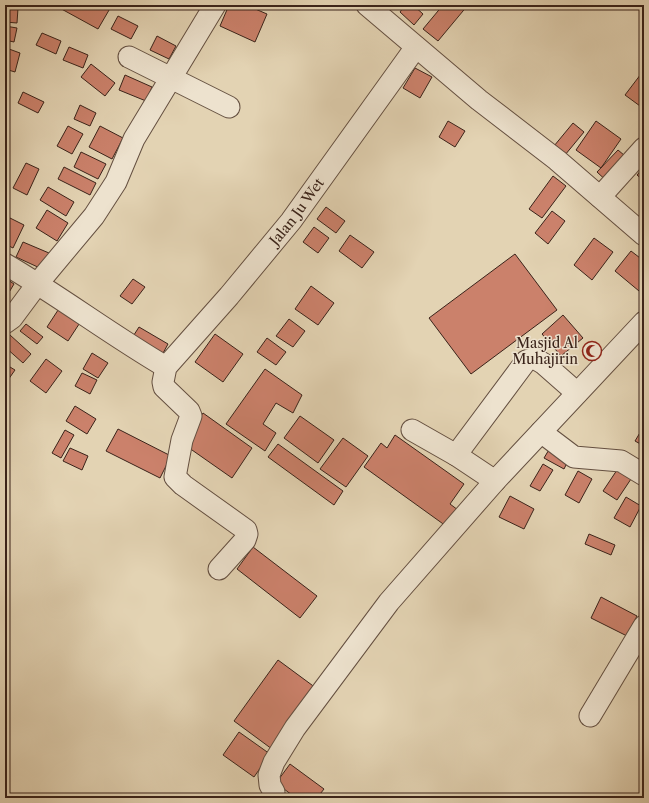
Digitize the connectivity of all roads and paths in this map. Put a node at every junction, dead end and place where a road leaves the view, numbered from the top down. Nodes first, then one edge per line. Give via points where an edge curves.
1 (215, 5) edge
2 (367, 5) edge
3 (416, 47) junction
4 (129, 57) dead end
5 (171, 78) junction
6 (228, 107) dead end
7 (644, 148) edge
8 (600, 197) junction
9 (644, 235) edge
10 (5, 264) edge
11 (38, 283) junction
12 (644, 322) edge
13 (5, 323) edge
14 (166, 367) junction
15 (577, 393) junction
16 (412, 430) dead end
17 (541, 432) junction
18 (456, 455) junction
19 (644, 476) edge
20 (495, 481) junction
21 (220, 569) dead end
22 (644, 626) edge
23 (590, 716) dead end
24 (274, 792) dead end

1 - 5 street
2 - 3 street
3 - 8 street
3 - 14 street, Jalan Ju Wet via 291,221
4 - 5 street
5 - 6 street
5 - 11 street via 134,139 116,182 94,216
7 - 8 street
8 - 9 street
10 - 11 street
11 - 13 street via 12,318
11 - 14 street
12 - 15 street
14 - 21 street via 164,387 189,410 191,416 182,440 175,477 248,534
15 - 17 street
15 - 18 street via 544,364 534,358 526,361
16 - 18 street
17 - 19 street via 574,457 621,461
17 - 20 street
18 - 20 street
20 - 24 street via 389,602 295,728 269,775
22 - 23 street

